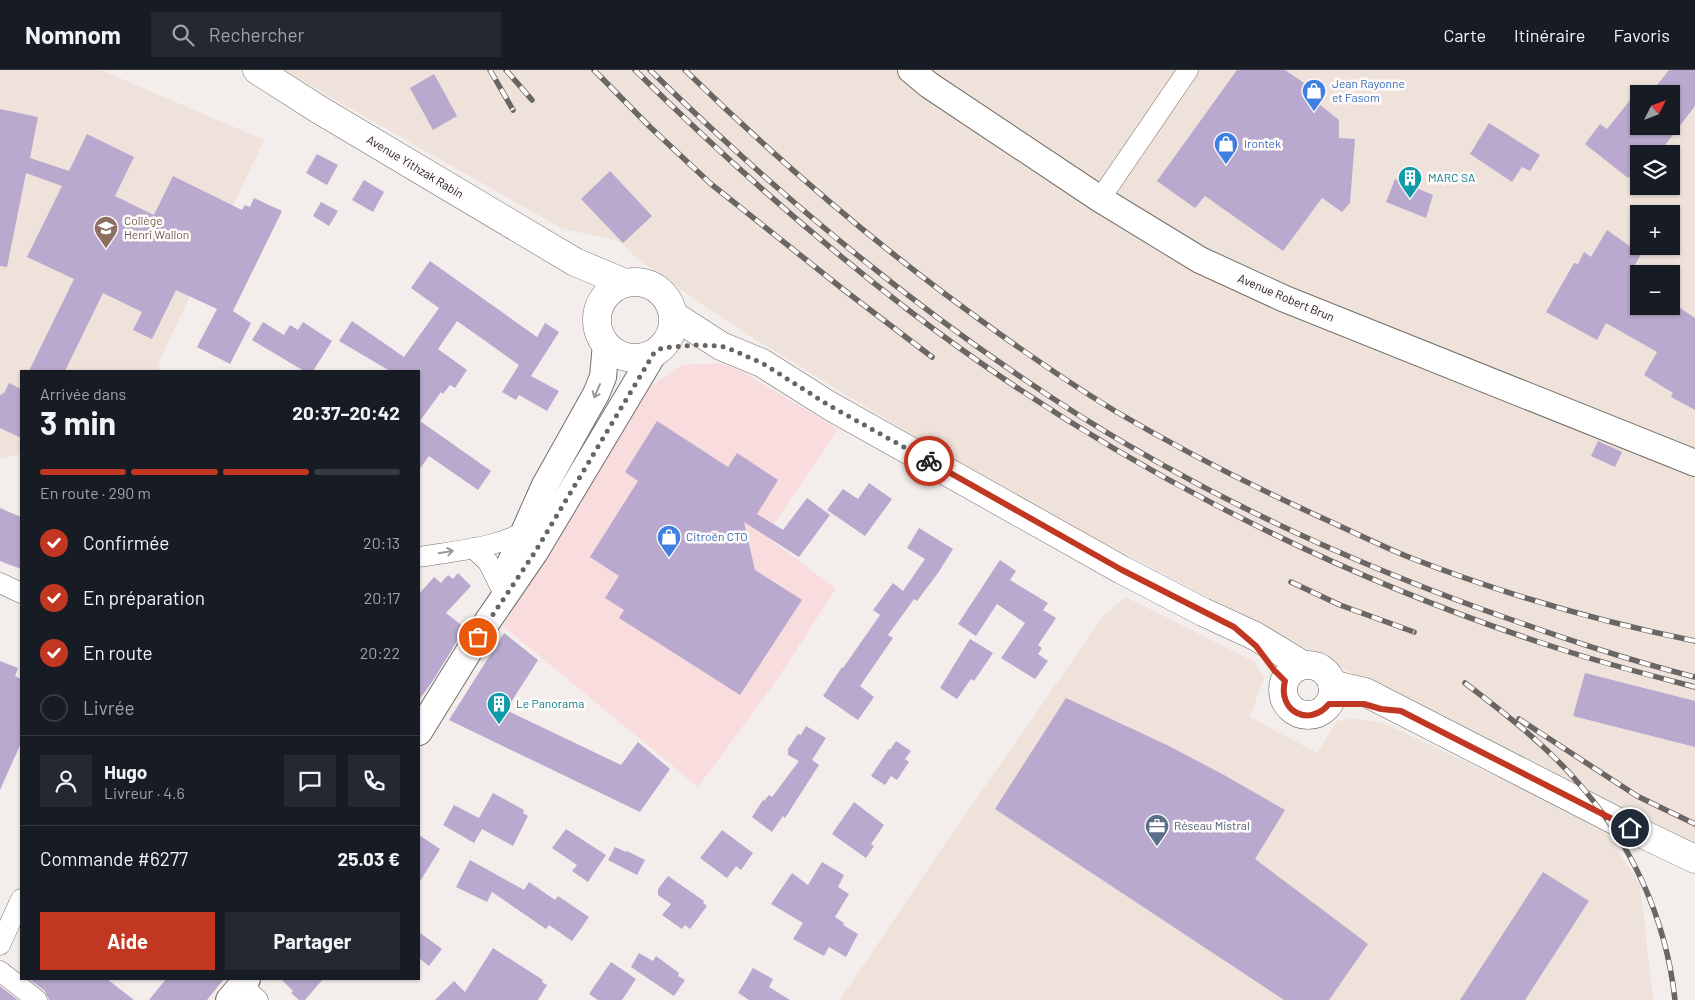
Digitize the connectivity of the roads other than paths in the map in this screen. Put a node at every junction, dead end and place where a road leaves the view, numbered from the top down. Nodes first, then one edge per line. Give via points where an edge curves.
1 (257, 70) edge
2 (911, 70) edge
3 (1188, 70) edge
4 (1100, 199) junction
5 (575, 262) junction
6 (626, 283) junction
7 (600, 306) junction
8 (673, 315) junction
9 (606, 344) junction
10 (721, 346) junction
11 (658, 350) junction
12 (1695, 463) edge
13 (569, 494) junction
14 (524, 532) junction
15 (473, 548) junction
16 (420, 557) edge
17 (0, 583) edge
18 (500, 586) junction
19 (20, 593) edge
20 (487, 622) junction
21 (1294, 673) junction
22 (1331, 694) junction
23 (420, 730) edge
24 (1695, 859) edge
25 (20, 902) edge
26 (0, 944) edge
27 (0, 970) edge
28 (37, 1000) edge

1 - 5 main road, Avenue Yithzak Rabin
2 - 4 street, Avenue Robert Brun
3 - 4 street
4 - 12 street, Avenue Robert Brun via 1200,260 1285,299
5 - 6 main road, Avenue Yithzak Rabin
5 - 7 main road, Avenue Yithzak Rabin
6 - 7 main road via 610,292
6 - 8 main road via 651,285 662,292
7 - 9 main road via 599,332
8 - 10 main road
8 - 11 main road via 669,338
9 - 11 main road via 628,358 642,358
9 -> 14 street via 603,377 596,394 545,485
10 - 11 main road via 708,344
10 - 21 main road via 762,363 830,406 1027,517 1234,627 1256,646 1274,670
11 - 13 street
13 - 14 street
13 - 20 street via 535,552
14 - 15 street
14 - 18 street
16 -> 15 street
15 - 18 street via 488,562
17 - 19 street
18 - 20 street
20 - 23 street
21 - 22 main road via 1314,666 1324,671 1331,680
21 - 22 main road via 1283,688 1285,701 1296,712 1306,716 1325,709
22 - 24 main road via 1366,692
25 - 26 street
27 - 28 street

